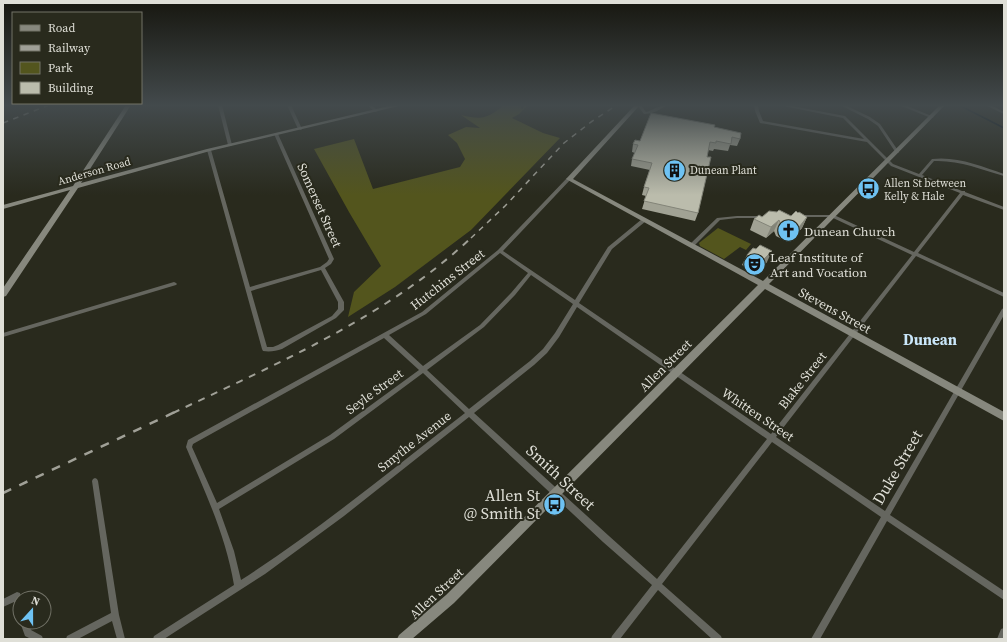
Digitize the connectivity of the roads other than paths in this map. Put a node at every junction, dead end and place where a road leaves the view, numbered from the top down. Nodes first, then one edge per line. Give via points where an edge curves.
1 (109, 135) edge
2 (227, 135) edge
3 (272, 135) edge
4 (276, 135) edge
5 (610, 135) edge
6 (833, 135) edge
7 (861, 135) edge
8 (886, 135) edge
9 (915, 135) edge
10 (867, 141) junction
11 (230, 145) junction
12 (209, 150) junction
13 (898, 152) junction
14 (888, 161) junction
15 (920, 175) junction
16 (1004, 175) edge
17 (569, 179) junction
18 (76, 186) junction
19 (963, 192) junction
20 (3, 207) edge
21 (1004, 209) edge
22 (832, 216) junction
23 (772, 217) edge
24 (793, 217) edge
25 (644, 220) junction
26 (692, 245) junction
27 (500, 251) junction
28 (916, 254) junction
29 (322, 268) junction
30 (531, 272) junction
31 (174, 284) dead end
32 (764, 285) junction
33 (248, 290) junction
34 (3, 294) edge
35 (1004, 295) edge
36 (576, 304) junction
37 (1004, 310) edge
38 (853, 334) junction
39 (3, 335) edge
40 (385, 335) junction
41 (423, 370) junction
42 (676, 372) junction
43 (958, 391) junction
44 (470, 413) junction
45 (1004, 417) edge
46 (772, 438) junction
47 (95, 481) dead end
48 (556, 492) junction
49 (215, 508) junction
50 (886, 516) junction
51 (657, 584) junction
52 (238, 587) junction
53 (1004, 596) edge
54 (12, 598) edge
55 (3, 603) edge
56 (115, 615) junction
57 (27, 630) edge
58 (1004, 632) edge
59 (413, 636) edge
60 (39, 639) edge
61 (70, 639) edge
62 (121, 639) edge
63 (157, 639) edge
64 (403, 639) edge
65 (615, 639) edge
66 (718, 639) edge
67 (816, 639) edge
68 (1002, 639) edge

1 - 18 street
2 - 11 street
3 - 11 street, Anderson Road
4 - 29 street, Somerset Street via 331,258 330,264
5 - 17 street, Hutchins Street
6 - 10 street
7 - 10 street
8 - 13 street
9 - 13 street, Allen Street
10 - 14 street
11 - 12 street, Anderson Road
12 - 18 street, Anderson Road
12 - 33 street
13 - 14 street, Allen Street
14 - 15 street
14 - 22 street, Allen Street
15 - 16 street via 932,160 952,159
15 - 19 street
17 - 25 street, Stevens Street
17 - 27 street, Hutchins Street
18 - 20 street, Anderson Road
18 - 34 street
19 - 21 street
19 - 28 street, Blake Street
22 - 24 street
22 - 28 street
22 - 32 street, Allen Street
23 - 26 street via 719,219
25 - 26 street, Stevens Street
25 - 36 street, Smythe Avenue via 610,248
26 - 32 street, Stevens Street
27 - 30 street, Whitten Street
27 - 40 street, Hutchins Street via 424,313
28 - 35 street
28 - 38 street, Blake Street
29 - 33 street
29 - 33 street via 341,302 341,310 334,317 274,350 265,348
30 - 36 street, Whitten Street
30 - 41 street, Seyle Street via 482,326
31 - 39 street
32 - 38 street, Stevens Street
32 - 42 street, Allen Street
36 - 42 street, Whitten Street
36 - 44 street, Smythe Avenue via 545,351
37 - 43 street, Duke Street
38 - 43 street, Stevens Street
38 - 46 street, Blake Street
40 - 41 street, Smith Street
40 - 49 street, Hutchins Street via 190,442 189,447
41 - 44 street, Smith Street
41 - 49 street, Seyle Street via 332,437
42 - 46 street, Whitten Street
42 - 48 street, Allen Street
43 - 45 street, Stevens Street
43 - 50 street, Duke Street
44 - 48 street, Smith Street
44 - 52 street, Smythe Avenue via 340,514
46 - 50 street, Whitten Street
46 - 51 street, Blake Street
47 - 56 street
48 - 51 street, Smith Street
48 - 59 street, Allen Street
49 - 52 street via 234,565
50 - 53 street, Whitten Street
50 - 67 street, Duke Street
51 - 65 street, Blake Street
51 - 66 street, Smith Street
52 - 63 street, Smythe Avenue
54 - 55 street
56 - 61 street
56 - 62 street
57 - 60 street
58 - 68 street
59 - 64 street, Allen Street

